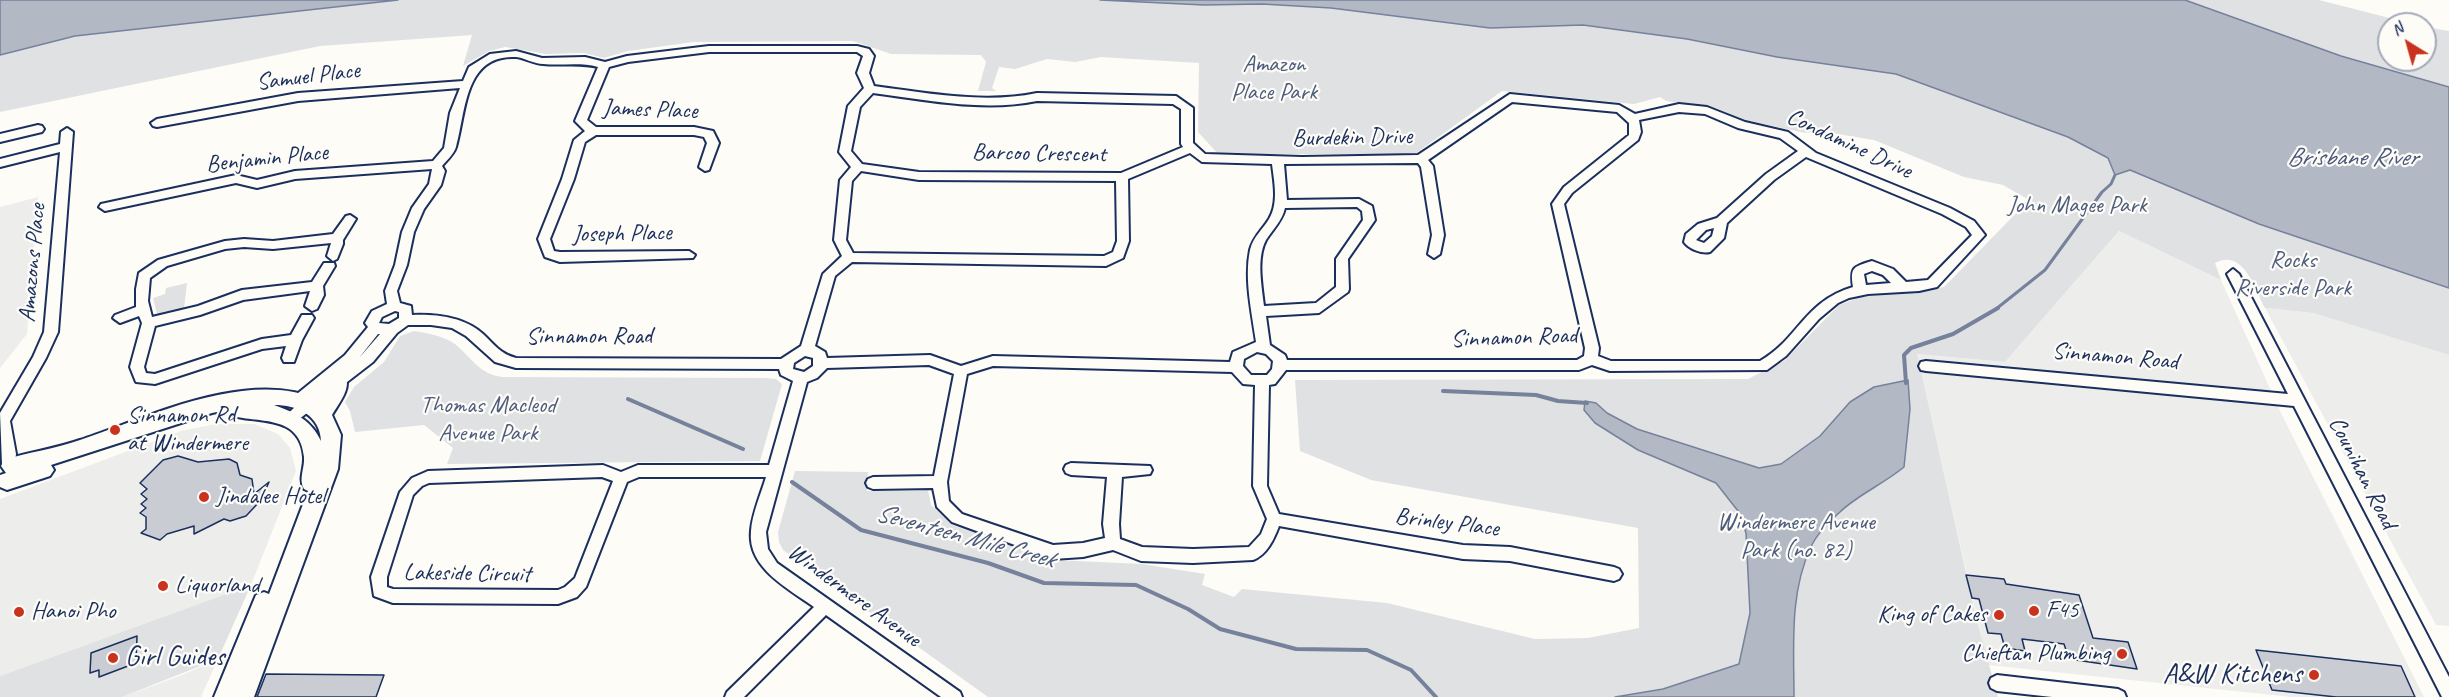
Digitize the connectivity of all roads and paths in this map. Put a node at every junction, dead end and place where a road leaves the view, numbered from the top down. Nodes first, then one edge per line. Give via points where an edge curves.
1 (605, 65) junction
2 (465, 84) junction
3 (870, 89) junction
4 (1633, 118) junction
5 (157, 123) dead end
6 (38, 129) dead end
7 (593, 131) junction
8 (67, 132) dead end
9 (0, 138) edge
10 (66, 147) junction
11 (1190, 148) junction
12 (1805, 152) junction
13 (1421, 159) junction
14 (1278, 160) junction
15 (0, 163) edge
16 (436, 165) junction
17 (705, 167) dead end
18 (858, 167) junction
19 (1122, 177) junction
20 (1280, 204) junction
21 (105, 207) dead end
22 (350, 219) dead end
23 (1721, 221) dead end
24 (336, 238) junction
25 (1434, 254) dead end
26 (689, 255) dead end
27 (849, 257) junction
28 (2233, 274) dead end
29 (316, 286) junction
30 (1903, 287) junction
31 (1860, 290) junction
32 (142, 306) junction
33 (394, 306) junction
34 (1258, 311) junction
35 (119, 313) dead end
36 (405, 320) junction
37 (149, 323) junction
38 (375, 327) junction
39 (392, 329) junction
40 (295, 339) junction
41 (1264, 348) junction
42 (807, 350) junction
43 (289, 358) dead end
44 (1591, 359) junction
45 (822, 363) junction
46 (786, 364) junction
47 (1281, 365) junction
48 (1747, 366) joint
49 (1926, 366) dead end
50 (1236, 367) junction
51 (961, 371) junction
52 (801, 378) junction
53 (338, 380) joint
54 (1262, 382) junction
55 (2300, 401) junction
56 (300, 410) junction
57 (2, 424) edge
58 (1071, 469) dead end
59 (1145, 470) dead end
60 (774, 471) junction
61 (5, 472) edge
62 (1115, 472) junction
63 (621, 478) junction
64 (873, 483) dead end
65 (940, 483) junction
66 (1274, 519) junction
67 (1113, 543) junction
68 (1614, 574) dead end
69 (826, 605) junction
70 (1997, 683) dead end
71 (2449, 694) edge
72 (950, 696) edge
73 (226, 697) edge
74 (242, 697) edge
75 (733, 697) edge
76 (2118, 697) edge

1 - 2 street via 504,54 476,65
1 - 3 street via 709,49 857,49 869,56 863,73
1 - 7 street, James Place via 582,121
2 - 5 street, Samuel Place via 298,97
2 - 16 street via 450,149
3 - 11 street via 945,99 1176,100 1187,108
3 - 18 street via 854,106 845,152
4 - 12 street, Condamine Drive via 1669,108 1707,111 1784,135
4 - 13 street, Burdekin Drive via 1611,107 1510,98
4 - 44 street via 1637,129 1634,137 1559,201 1592,348
6 - 9 street
7 - 17 street, James Place via 709,134 713,143
7 - 26 street, Joseph Place via 580,140 544,239 549,254
8 - 10 street, Amazons Place
10 - 15 street
10 - 57 street, Amazons Place via 51,332
11 - 14 street, Burdekin Drive via 1203,158
11 - 19 street
12 - 23 street
12 - 30 street, Condamine Drive via 1946,212 1979,235 1936,281
13 - 14 street, Burdekin Drive
13 - 25 street via 1427,166 1438,235
14 - 20 street
16 - 21 street, Benjamin Place via 295,175 257,184 236,179
16 - 33 street via 439,171 435,184 418,208 408,232 391,291
18 - 19 street, Barcoo Crescent via 919,176
18 - 27 street via 846,180 840,240
19 - 27 street, Barcoo Crescent via 1123,241 1119,255 1106,261
20 - 34 street via 1257,247
20 - 34 street via 1359,203 1368,209 1369,220 1342,259 1342,289 1319,308
22 - 24 street
24 - 29 street via 331,261
24 - 32 street via 273,245 234,243 163,263 144,276
27 - 42 street via 829,274
28 - 55 street, Counihan Road
29 - 37 street via 242,295
29 - 40 street via 317,295
30 - 31 street, Condamine Drive
30 - 31 street via 1888,272 1872,266 1857,272
31 - 48 street, Condamine Drive via 1830,301 1766,364
32 - 35 street
32 - 37 street
33 - 36 street via 406,309
33 - 38 street via 377,314 372,323
34 - 41 street
36 - 39 street
36 - 46 street, Sinnamon Road via 438,321 462,327 495,357 516,363
37 - 40 street via 137,367 141,378 147,380 262,345
38 - 39 street
38 - 56 street via 368,341
39 - 53 street via 368,358
40 - 43 street
41 - 47 street via 1276,354
41 - 50 street via 1243,352
42 - 45 street via 820,356
42 - 46 street via 794,354
44 - 47 street, Sinnamon Road via 1579,365
44 - 48 street, Sinnamon Road via 1610,366
45 - 51 street via 930,360
45 - 52 street via 817,372
46 - 52 street via 788,374
47 - 54 street via 1275,376
49 - 55 street, Sinnamon Road
50 - 51 street via 993,361
50 - 54 street via 1248,380
51 - 65 street
52 - 60 street, Windermere Avenue
53 - 56 main road via 336,391
54 - 66 street via 1260,486
55 - 71 street, Counihan Road
56 - 61 main road via 248,409 205,414 96,454
56 - 73 main road via 315,452 315,470
56 - 74 main road via 330,434 327,469
57 - 61 street, Amazons Place via 11,453
58 - 62 street
59 - 62 street
60 - 63 street, Lakeside Circuit via 639,471
60 - 69 street, Windermere Avenue via 758,532 762,556 772,568
62 - 67 street
63 - 63 street, Lakeside Circuit via 581,582 571,592 558,597 393,596 380,591 379,577 407,492 417,482 428,477 603,471
64 - 65 street
65 - 67 street via 942,503 957,519 1053,552
66 - 67 street via 1267,538 1254,553 1141,554
66 - 68 street, Brinley Place via 1463,552 1510,554
69 - 72 street, Windermere Avenue
69 - 75 street
70 - 76 street

